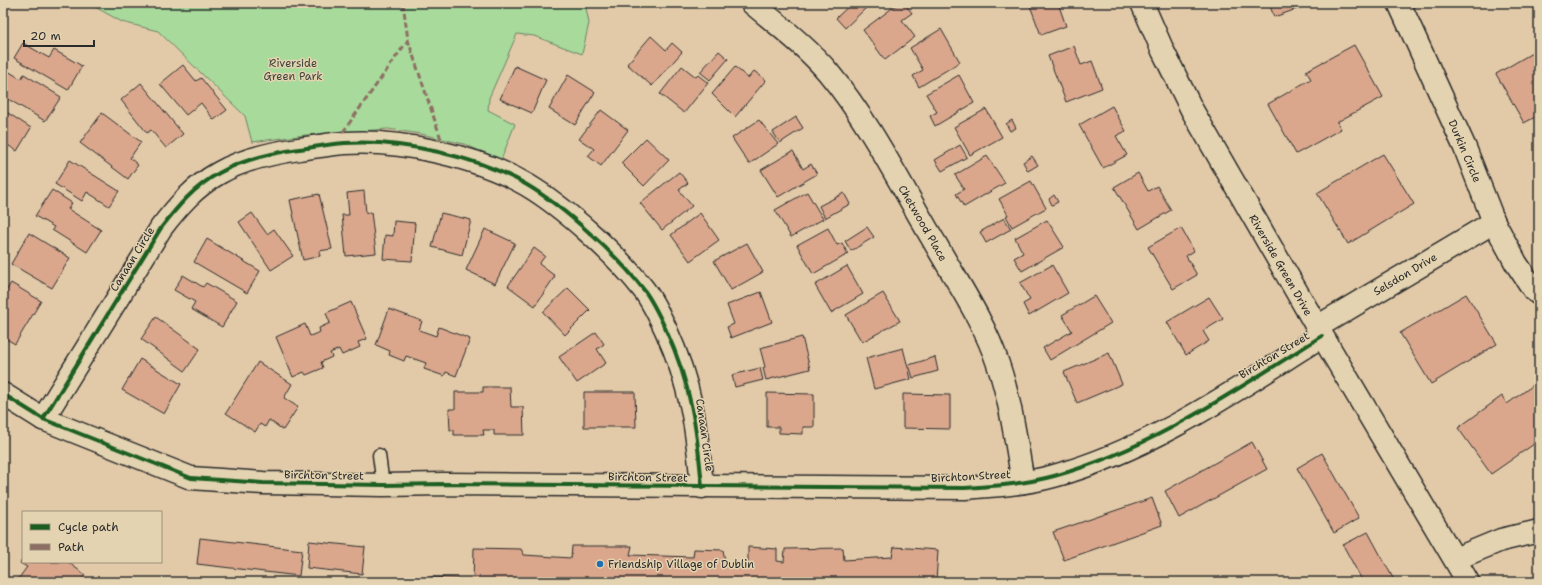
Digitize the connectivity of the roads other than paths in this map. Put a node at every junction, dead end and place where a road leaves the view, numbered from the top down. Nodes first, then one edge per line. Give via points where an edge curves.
1 (752, 3) edge
2 (1142, 3) edge
3 (1399, 3) edge
4 (1494, 222) junction
5 (1539, 294) edge
6 (1320, 332) junction
7 (3, 394) edge
8 (43, 419) junction
9 (379, 455) dead end
10 (1022, 482) junction
11 (383, 485) junction
12 (702, 486) junction
13 (1539, 531) edge
14 (1455, 559) junction
15 (1468, 582) edge

1 - 10 street, Chetwood Place via 808,50 828,71 869,130 966,297 998,363 1007,393
2 - 6 street, Riverside Green Drive via 1162,51 1192,110
3 - 4 street, Durkin Circle via 1465,148
4 - 5 street, Durkin Circle via 1516,263
4 - 6 street, Selsdon Drive
6 - 10 street, Birchton Street via 1179,424 1136,446 1098,462 1053,476
6 - 14 street, Riverside Green Drive
7 - 8 street, Birchton Street
8 - 11 street, Birchton Street via 191,478 263,483
8 - 12 street, Canaan Circle via 161,228 194,189 234,165 271,154 345,143 387,144 430,150 477,164 525,184 549,200 611,254 644,290 673,346 690,396
9 - 11 lane
10 - 12 street, Birchton Street via 964,488
11 - 12 street, Birchton Street
13 - 14 street via 1501,540
14 - 15 street, Riverside Green Drive

